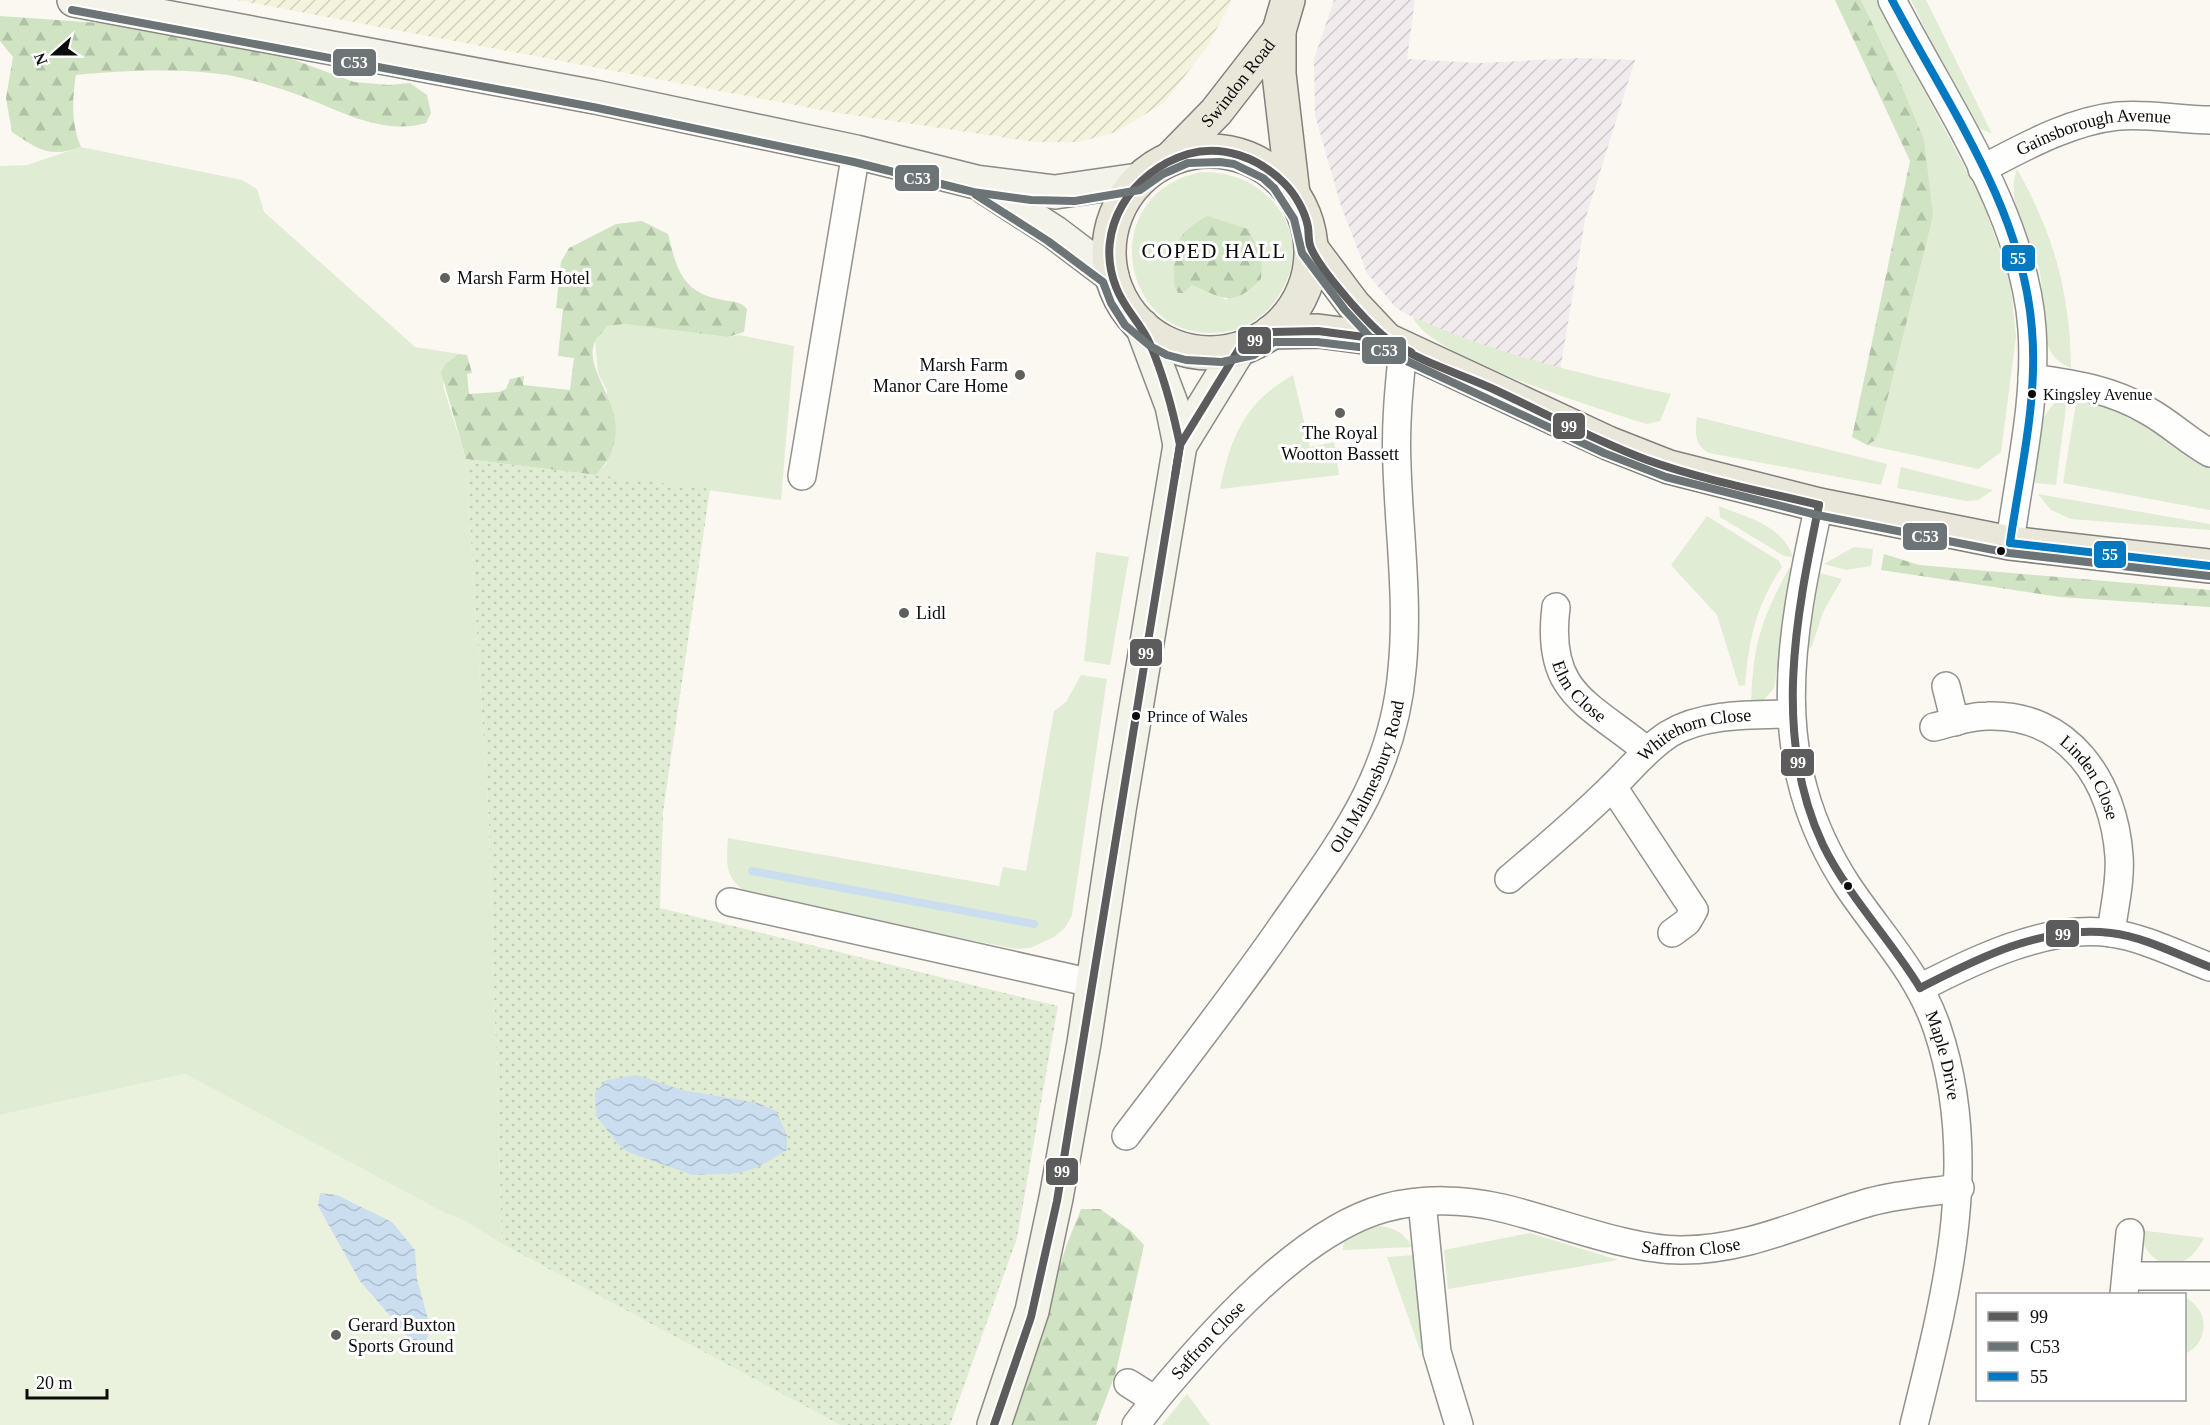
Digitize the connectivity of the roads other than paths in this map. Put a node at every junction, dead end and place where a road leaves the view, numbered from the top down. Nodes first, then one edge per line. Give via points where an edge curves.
1 (74, 0) edge
2 (1288, 0) edge
3 (1892, 0) edge
4 (1279, 31) junction
5 (2210, 120) edge
6 (856, 152) junction
7 (1170, 159) junction
8 (1982, 169) junction
9 (1138, 180) junction
10 (976, 182) junction
11 (1293, 194) junction
12 (1311, 248) junction
13 (1112, 276) junction
14 (1142, 326) junction
15 (1271, 332) junction
16 (1395, 344) junction
17 (1239, 349) junction
18 (2032, 378) junction
19 (1180, 445) junction
20 (2210, 453) edge
21 (802, 476) dead end
22 (1820, 505) junction
23 (2010, 543) junction
24 (2210, 566) edge
25 (1556, 607) dead end
26 (1946, 686) dead end
27 (1791, 714) junction
28 (1647, 751) junction
29 (1613, 787) junction
30 (1509, 879) dead end
31 (730, 902) dead end
32 (1672, 933) dead end
33 (2111, 933) junction
34 (2210, 967) edge
35 (1092, 982) junction
36 (1920, 988) junction
37 (1126, 1136) dead end
38 (1960, 1188) junction
39 (1422, 1202) junction
40 (2130, 1233) dead end
41 (2210, 1276) edge
42 (2125, 1285) edge
43 (1128, 1383) dead end
44 (1155, 1400) junction
45 (994, 1425) edge
46 (1136, 1425) edge
47 (1459, 1425) edge
48 (1914, 1425) edge

1 - 6 street via 584,94
2 - 4 main road, Swindon Road
3 - 8 street
4 - 7 main road, Swindon Road via 1216,112
4 - 11 main road, Swindon Road via 1281,96
5 - 8 street, Gainsborough Avenue via 2150,115 2087,121
6 - 10 street
6 - 21 street
7 - 9 main road
7 - 11 main road via 1203,151 1238,154 1269,170
8 - 18 street via 2015,244 2028,286
9 - 10 street via 1055,192
9 - 13 main road via 1119,208 1113,225 1109,259
10 - 13 street via 1054,232
11 - 12 main road via 1308,226
12 - 15 main road via 1301,295
12 - 16 main road via 1353,304
13 - 14 main road via 1120,298
14 - 17 main road via 1156,337 1187,350
14 - 19 street via 1172,406
15 - 16 main road via 1318,331
15 - 17 main road
16 - 22 main road via 1669,468
16 - 37 street, Old Malmesbury Road via 1404,629 1392,732 1360,812 1344,837 1256,964
17 - 19 street
18 - 20 street via 2088,385 2115,394
18 - 23 street
19 - 35 street
22 - 23 main road
22 - 27 street, Maple Drive via 1790,679
23 - 24 main road
25 - 28 street, Elm Close via 1554,645 1563,679 1593,709
26 - 33 street, Linden Close via 1945,724 1988,716 2015,719 2044,727 2085,758 2104,794 2116,831 2119,859
27 - 28 street, Whitehorn Close via 1707,721 1670,734
27 - 36 street, Maple Drive via 1795,755 1807,806 1824,845
28 - 29 street, Whitehorn Close
29 - 30 street, Whitehorn Close
29 - 32 street via 1694,910
31 - 35 street
33 - 34 street
33 - 36 street via 2079,932 2048,937 1963,966
35 - 45 street via 1038,1284 1022,1346
36 - 38 street, Maple Drive via 1946,1065
38 - 39 street, Saffron Close via 1872,1202 1754,1240 1679,1250 1623,1240 1486,1204
38 - 48 street, Maple Drive via 1950,1266
39 - 44 street, Saffron Close via 1384,1208 1352,1222 1291,1262 1234,1312
39 - 47 street via 1437,1353
40 - 42 street
41 - 42 street
43 - 44 street
44 - 46 street, Saffron Close

